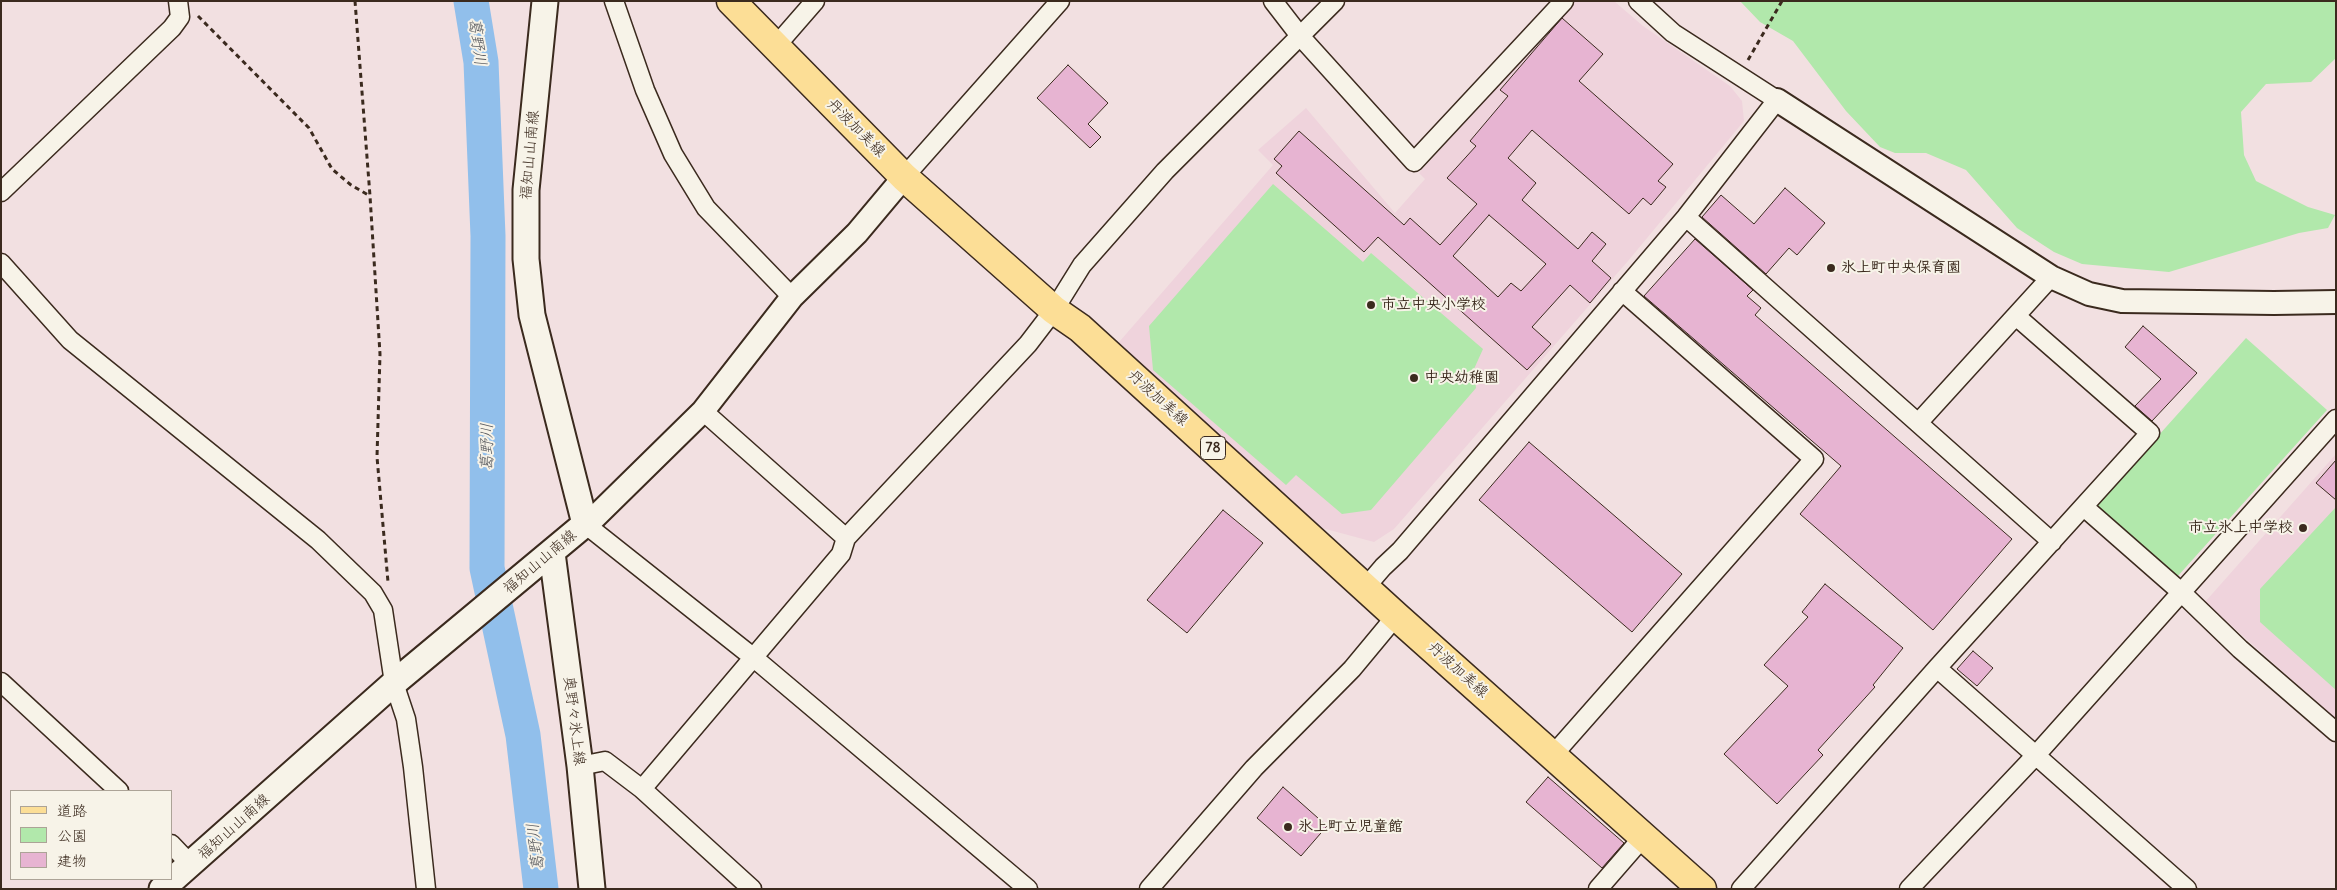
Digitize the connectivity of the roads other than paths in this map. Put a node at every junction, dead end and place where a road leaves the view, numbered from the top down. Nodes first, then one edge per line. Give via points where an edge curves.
1 (178, 1) edge
2 (545, 1) edge
3 (614, 1) edge
4 (731, 1) edge
5 (815, 1) edge
6 (1060, 1) edge
7 (1273, 1) edge
8 (1335, 1) edge
9 (1564, 1) edge
10 (1638, 1) edge
11 (1300, 36) junction
12 (775, 48) junction
13 (1777, 100) junction
14 (904, 177) junction
15 (1, 192) edge
16 (1686, 217) junction
17 (1, 263) edge
18 (2052, 277) junction
19 (1622, 291) junction
20 (792, 297) junction
21 (2336, 302) edge
22 (1054, 310) junction
23 (2016, 316) junction
24 (703, 411) junction
25 (2336, 419) edge
26 (1918, 423) junction
27 (2084, 507) junction
28 (585, 524) junction
29 (846, 538) junction
30 (2052, 542) junction
31 (548, 556) junction
32 (1366, 588) junction
33 (2181, 592) junction
34 (1396, 616) junction
35 (754, 658) junction
36 (1937, 668) junction
37 (398, 680) junction
38 (1, 682) edge
39 (2336, 732) edge
40 (1553, 755) junction
41 (2036, 755) junction
42 (580, 766) junction
43 (642, 789) junction
44 (118, 790) edge
45 (1644, 836) junction
46 (172, 845) edge
47 (191, 865) junction
48 (162, 889) edge
49 (426, 889) edge
50 (592, 889) edge
51 (752, 889) edge
52 (1028, 889) edge
53 (1150, 889) edge
54 (1598, 889) edge
55 (1702, 889) edge
56 (1741, 889) edge
57 (1909, 889) edge
58 (2187, 889) edge

1 - 15 street via 180,17 172,28
2 - 28 main road, 福知山山南線 via 526,190 526,259 532,314
3 - 20 street via 645,90 673,154 706,208
4 - 12 main road, 丹波加美線 / 78
5 - 12 street
6 - 14 street
7 - 11 street
8 - 11 street
9 - 11 street via 1414,162
10 - 13 street via 1672,33
11 - 22 street via 1165,171 1082,265
12 - 14 main road, 丹波加美線 / 78
13 - 16 street
13 - 18 street
14 - 20 street via 857,233
14 - 22 main road, 丹波加美線 / 78
16 - 19 street
16 - 26 street
17 - 37 street via 70,340 318,540 374,593 383,610
18 - 21 street via 2089,294 2122,301
18 - 23 street
19 - 32 street
19 - 40 street via 1814,459
20 - 24 street
22 - 29 street via 1028,344
22 - 32 main road, 丹波加美線 / 78 via 1080,328
23 - 26 street
23 - 27 street via 2150,433
24 - 28 street
24 - 29 street
25 - 33 street
26 - 30 street
27 - 30 street
27 - 33 street
28 - 31 main road, 福知山山南線
28 - 35 street
29 - 35 street via 841,554
30 - 36 street
31 - 37 main road, 福知山山南線
31 - 42 main road, 奥野々氷上線
32 - 34 main road, 丹波加美線 / 78
33 - 39 street via 2240,649
33 - 41 street
34 - 40 main road, 丹波加美線 / 78
34 - 53 street via 1352,669 1254,768
35 - 43 street
35 - 52 street
36 - 41 street
36 - 56 street
37 - 47 main road, 福知山山南線
37 - 49 street via 414,767
38 - 44 street
40 - 45 main road, 丹波加美線 / 78
41 - 57 street
41 - 58 street
42 - 43 street via 605,761
42 - 50 main road, 奥野々氷上線
43 - 51 street
45 - 54 street
45 - 55 main road, 丹波加美線 / 78
46 - 47 street
47 - 48 main road, 福知山山南線

